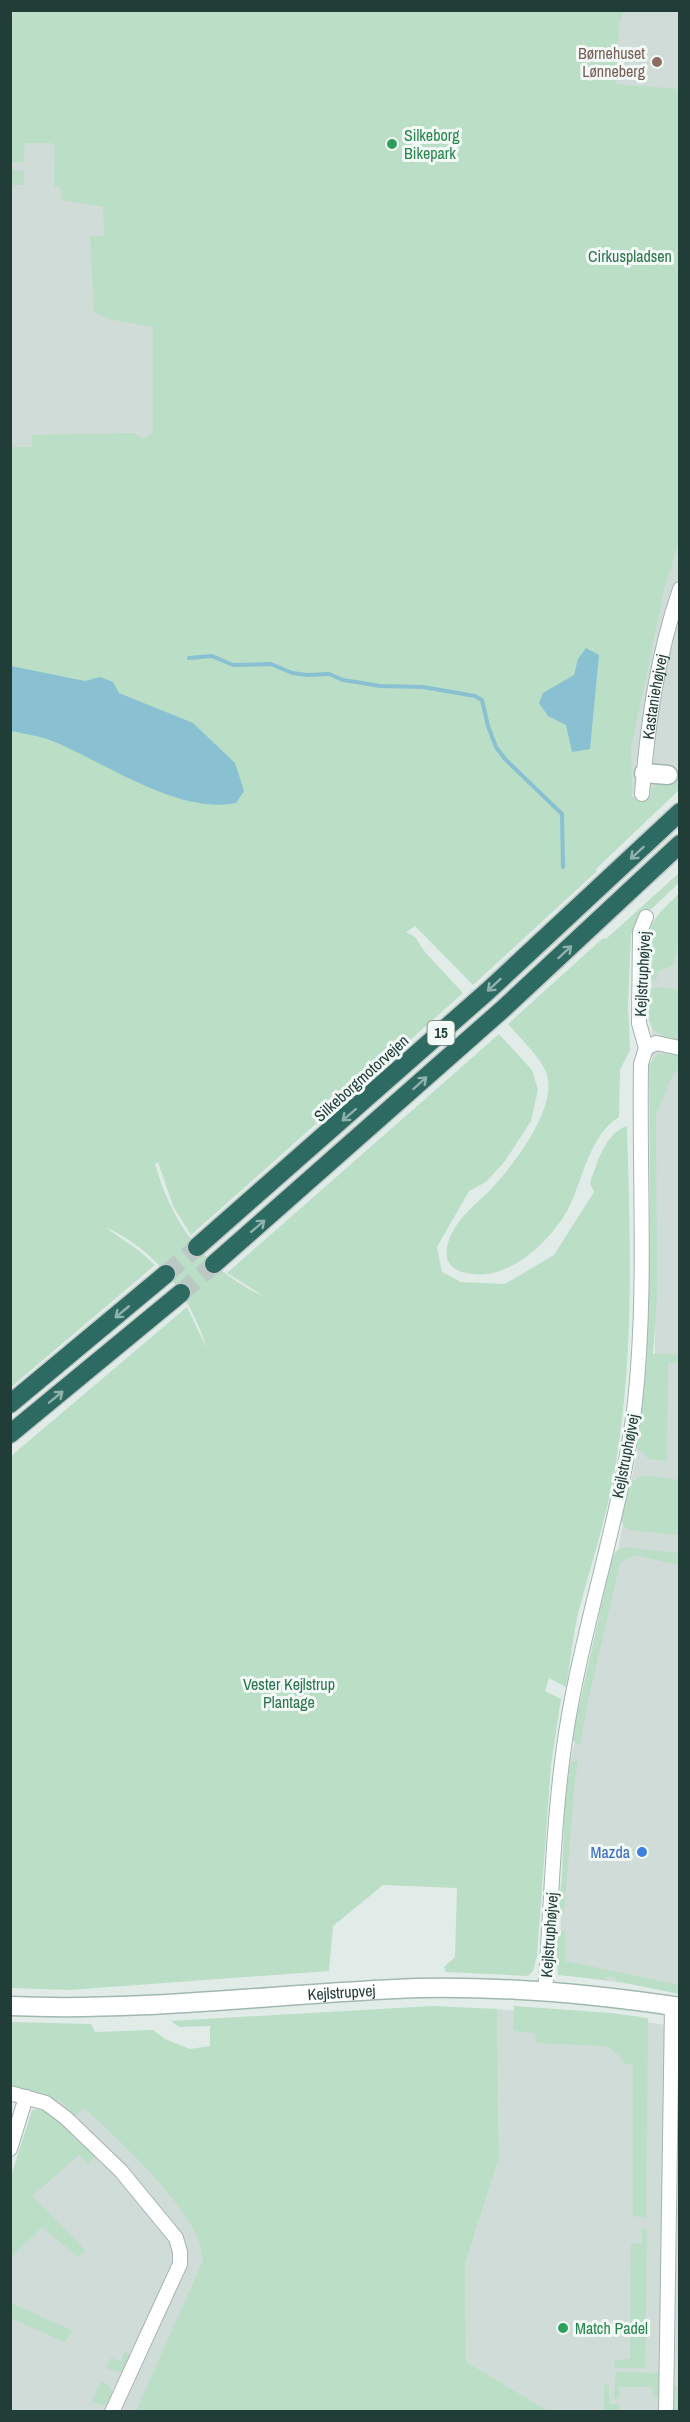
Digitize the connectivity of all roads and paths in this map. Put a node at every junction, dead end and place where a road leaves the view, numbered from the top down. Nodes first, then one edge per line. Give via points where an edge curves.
1 (680, 589) edge
2 (644, 773) junction
3 (668, 775) dead end
4 (642, 794) dead end
5 (680, 812) edge
6 (680, 844) edge
7 (646, 917) dead end
8 (646, 1048) junction
9 (680, 1048) edge
10 (197, 1247) tunnel mouth
11 (214, 1264) tunnel mouth
12 (166, 1274) tunnel mouth
13 (181, 1293) tunnel mouth
14 (10, 1404) edge
15 (10, 1434) edge
16 (545, 1992) junction
17 (10, 2006) edge
18 (676, 2007) edge
19 (10, 2093) edge
20 (26, 2097) junction
21 (10, 2149) edge
22 (112, 2412) edge
23 (666, 2412) edge

1 - 2 street, Kastaniehøjvej via 658,666
2 - 3 street
2 - 4 street, Kastaniehøjvej
5 -> 10 highway, Silkeborgmotorvejen / 15 via 480,998
11 -> 6 highway, 15 via 503,1009
7 - 8 street, Kejlstruphøjvej via 640,932 639,1023
8 - 9 street via 656,1043
8 - 16 street, Kejlstruphøjvej via 641,1064 641,1317 635,1403 569,1714
12 -> 14 highway
15 -> 13 highway
16 - 17 street, Kejlstrupvej via 418,1988 131,2006
16 - 18 street, Kejlstrupvej
18 - 23 street, Kejlstrupvej
19 - 20 street
20 - 21 street
20 - 22 street via 46,2103 66,2118 121,2171 176,2238 180,2252 180,2264

